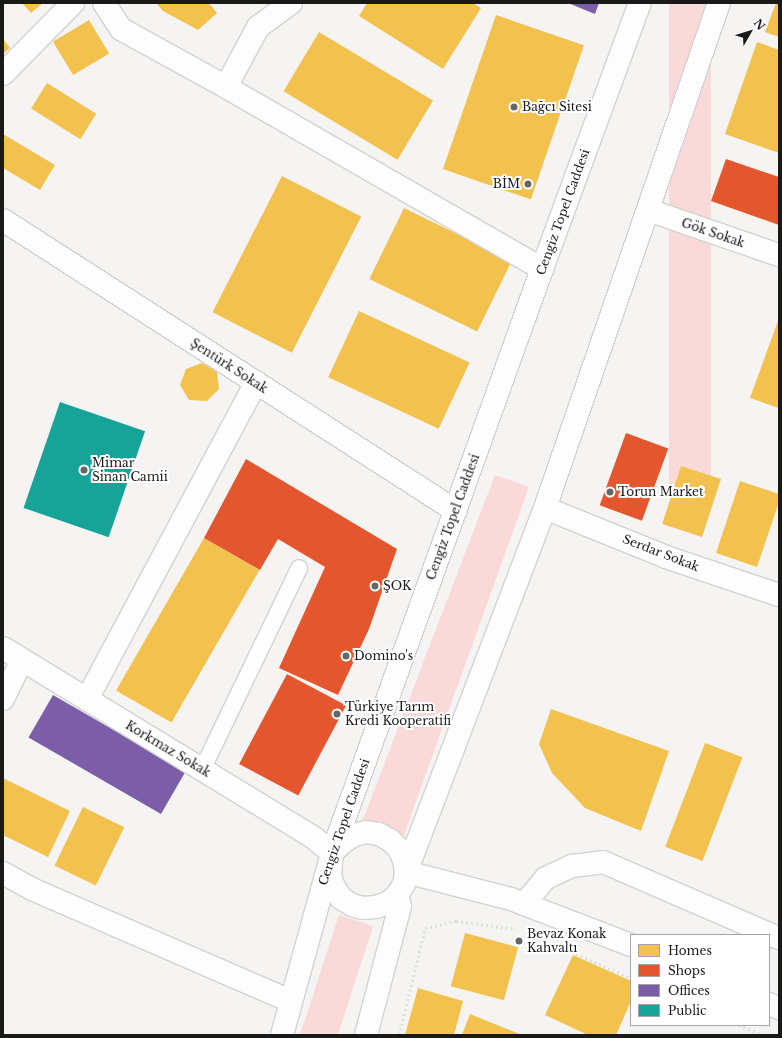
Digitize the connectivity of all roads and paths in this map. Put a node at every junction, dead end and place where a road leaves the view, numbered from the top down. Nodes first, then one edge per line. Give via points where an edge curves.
1 (73, 3) edge
2 (104, 3) edge
3 (291, 3) edge
4 (640, 3) edge
5 (719, 3) edge
6 (3, 74) edge
7 (226, 87) junction
8 (648, 210) junction
9 (3, 220) edge
10 (779, 255) edge
11 (542, 269) junction
12 (256, 382) junction
13 (545, 508) junction
14 (456, 511) junction
15 (299, 568) dead end
16 (779, 595) edge
17 (3, 648) edge
18 (22, 660) junction
19 (3, 699) edge
20 (87, 699) junction
21 (202, 770) junction
22 (332, 852) junction
23 (406, 872) junction
24 (3, 873) edge
25 (397, 895) junction
26 (524, 904) junction
27 (522, 930) dead end
28 (770, 934) edge
29 (630, 946) edge
30 (565, 949) dead end
31 (630, 978) edge
32 (290, 1001) junction
33 (741, 1026) edge
34 (282, 1035) edge
35 (366, 1035) edge
36 (399, 1035) edge
37 (762, 1035) edge

1 - 6 street
2 - 7 street via 121,29
3 - 7 street via 258,27
4 - 11 street, Cengiz Topel Caddesi
5 - 8 street
7 - 11 street
8 - 10 street, Gök Sokak
8 - 13 street
9 - 12 street, Şentürk Sokak
11 - 14 street, Cengiz Topel Caddesi
12 - 14 street, Şentürk Sokak
12 - 20 street
13 - 16 street, Serdar Sokak via 666,556
13 - 23 street
14 - 22 street, Cengiz Topel Caddesi
15 - 21 lane
17 - 18 street, Korkmaz Sokak
18 - 19 street
18 - 20 street, Korkmaz Sokak
20 - 21 street, Korkmaz Sokak
21 - 22 street, Korkmaz Sokak via 314,838
22 - 23 street via 354,835 366,832 378,834 390,840 399,849
22 - 25 street via 330,876 341,898 363,908 388,903
22 - 32 street, Cengiz Topel Caddesi
23 - 25 street via 404,884
23 - 26 street
24 - 32 street via 34,890
25 - 35 street via 400,906
26 - 28 street via 546,878 572,866 603,862
26 - 29 street
27 - 36 path via 456,921 425,928
30 - 31 path
32 - 34 street, Cengiz Topel Caddesi
33 - 37 path

